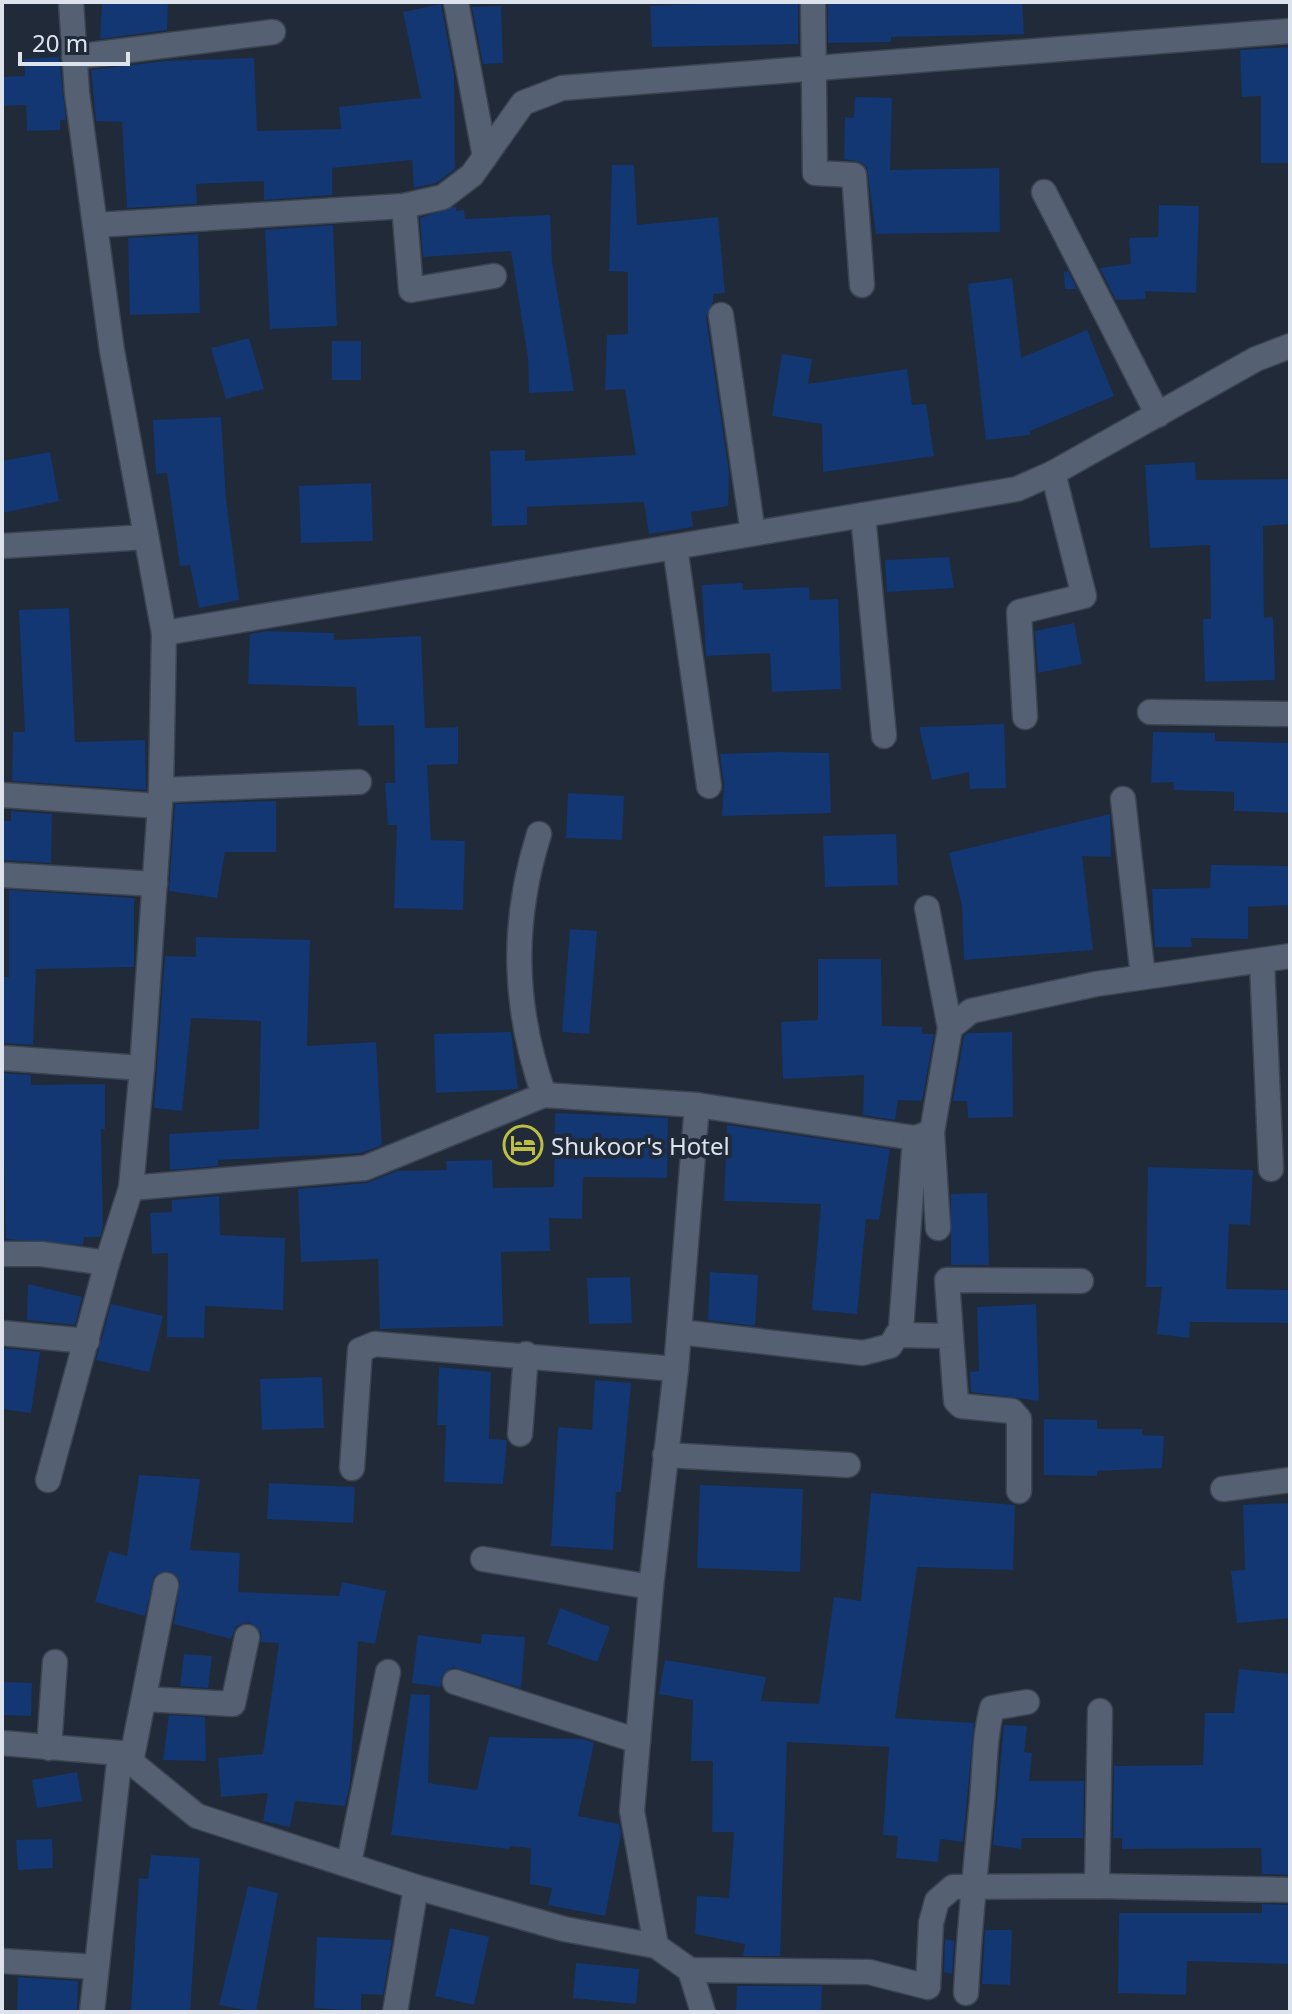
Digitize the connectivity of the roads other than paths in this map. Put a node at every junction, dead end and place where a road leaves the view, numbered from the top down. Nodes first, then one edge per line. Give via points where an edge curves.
1 (71, 2) edge
2 (456, 2) edge
3 (813, 2) edge
4 (1290, 31) edge
5 (273, 32) dead end
6 (74, 57) junction
7 (815, 70) junction
8 (485, 157) junction
9 (1044, 192) dead end
10 (404, 206) junction
11 (96, 225) junction
12 (494, 276) dead end
13 (862, 285) dead end
14 (721, 315) dead end
15 (1290, 346) edge
16 (1158, 415) junction
17 (1053, 473) junction
18 (863, 515) junction
19 (753, 533) junction
20 (146, 537) junction
21 (2, 546) edge
22 (675, 547) junction
23 (164, 633) junction
24 (1150, 712) dead end
25 (1290, 714) edge
26 (1025, 717) dead end
27 (884, 736) dead end
28 (359, 782) dead end
29 (709, 786) dead end
30 (2, 795) edge
31 (160, 798) junction
32 (1123, 799) dead end
33 (539, 834) dead end
34 (2, 875) edge
35 (155, 884) junction
36 (927, 908) dead end
37 (1290, 956) edge
38 (1262, 962) junction
39 (1143, 977) junction
40 (950, 1028) junction
41 (2, 1058) edge
42 (142, 1068) junction
43 (544, 1095) junction
44 (697, 1105) junction
45 (924, 1135) junction
46 (1271, 1169) dead end
47 (131, 1188) junction
48 (938, 1228) dead end
49 (2, 1254) edge
50 (107, 1263) junction
51 (1081, 1281) dead end
52 (679, 1332) junction
53 (2, 1333) edge
54 (897, 1335) junction
55 (951, 1336) junction
56 (87, 1341) junction
57 (526, 1354) junction
58 (676, 1369) junction
59 (520, 1434) dead end
60 (665, 1455) junction
61 (848, 1465) dead end
62 (352, 1468) dead end
63 (48, 1480) dead end
64 (1290, 1480) edge
65 (1223, 1489) dead end
66 (1019, 1491) dead end
67 (483, 1559) dead end
68 (166, 1585) dead end
69 (651, 1587) junction
70 (247, 1637) dead end
71 (55, 1662) dead end
72 (388, 1672) dead end
73 (455, 1682) dead end
74 (144, 1699) junction
75 (1027, 1702) dead end
76 (1100, 1711) dead end
77 (638, 1741) junction
78 (2, 1743) edge
79 (49, 1748) junction
80 (126, 1758) junction
81 (349, 1863) junction
82 (1097, 1886) junction
83 (416, 1887) junction
84 (971, 1887) junction
85 (1290, 1890) edge
86 (656, 1946) junction
87 (2, 1961) edge
88 (96, 1967) junction
89 (690, 1970) junction
90 (928, 1987) junction
91 (966, 2003) edge
92 (92, 2012) edge
93 (395, 2012) edge
94 (703, 2012) edge

1 - 6 street
2 - 8 street
3 - 7 street
4 - 7 street
5 - 6 street
6 - 11 street
7 - 8 street via 562,88 523,103
7 - 13 street via 815,173 854,175
8 - 10 street via 472,175 443,197
9 - 16 street
10 - 11 street
10 - 12 street via 411,290
11 - 20 street via 112,351
14 - 19 street
15 - 16 street via 1256,359
16 - 17 street
17 - 18 street via 1017,489
17 - 26 street via 1084,596 1019,612
18 - 19 street
18 - 27 street
19 - 22 street
20 - 21 street
20 - 23 street
22 - 23 street
22 - 29 street
23 - 31 street
24 - 25 street
28 - 31 street
30 - 31 street
31 - 35 street
32 - 39 street
33 - 43 street via 525,878 517,941 519,1004
34 - 35 street
35 - 42 street
36 - 40 street
37 - 38 street
38 - 39 street
38 - 46 street
39 - 40 street via 971,1011
40 - 45 street
41 - 42 street
42 - 47 street
43 - 44 street
43 - 47 street via 365,1168
44 - 45 street
44 - 52 street
45 - 48 street
45 - 54 street
47 - 50 street
49 - 50 street
50 - 56 street
51 - 55 street via 947,1280
52 - 54 street via 863,1353 890,1346
52 - 58 street
53 - 56 street
54 - 55 street
55 - 66 street via 956,1401 961,1406 1012,1411 1019,1419
56 - 63 street
57 - 58 street
57 - 59 street
57 - 62 street via 375,1344 360,1350
58 - 60 street
60 - 61 street
60 - 69 street
64 - 65 street
67 - 69 street
68 - 74 street
69 - 77 street
70 - 74 street via 233,1704
71 - 79 street
72 - 81 street
73 - 77 street
74 - 80 street
75 - 84 street via 992,1708
76 - 82 street
77 - 86 street via 632,1811
78 - 79 street
79 - 80 street
80 - 81 street via 197,1816
80 - 88 street
81 - 83 street
82 - 84 street
82 - 85 street
83 - 86 street via 564,1929
83 - 93 street
84 - 90 street via 953,1887 937,1901
84 - 91 street
86 - 89 street
87 - 88 street
88 - 92 street
89 - 90 street via 869,1972
89 - 94 street
90 - 91 street

